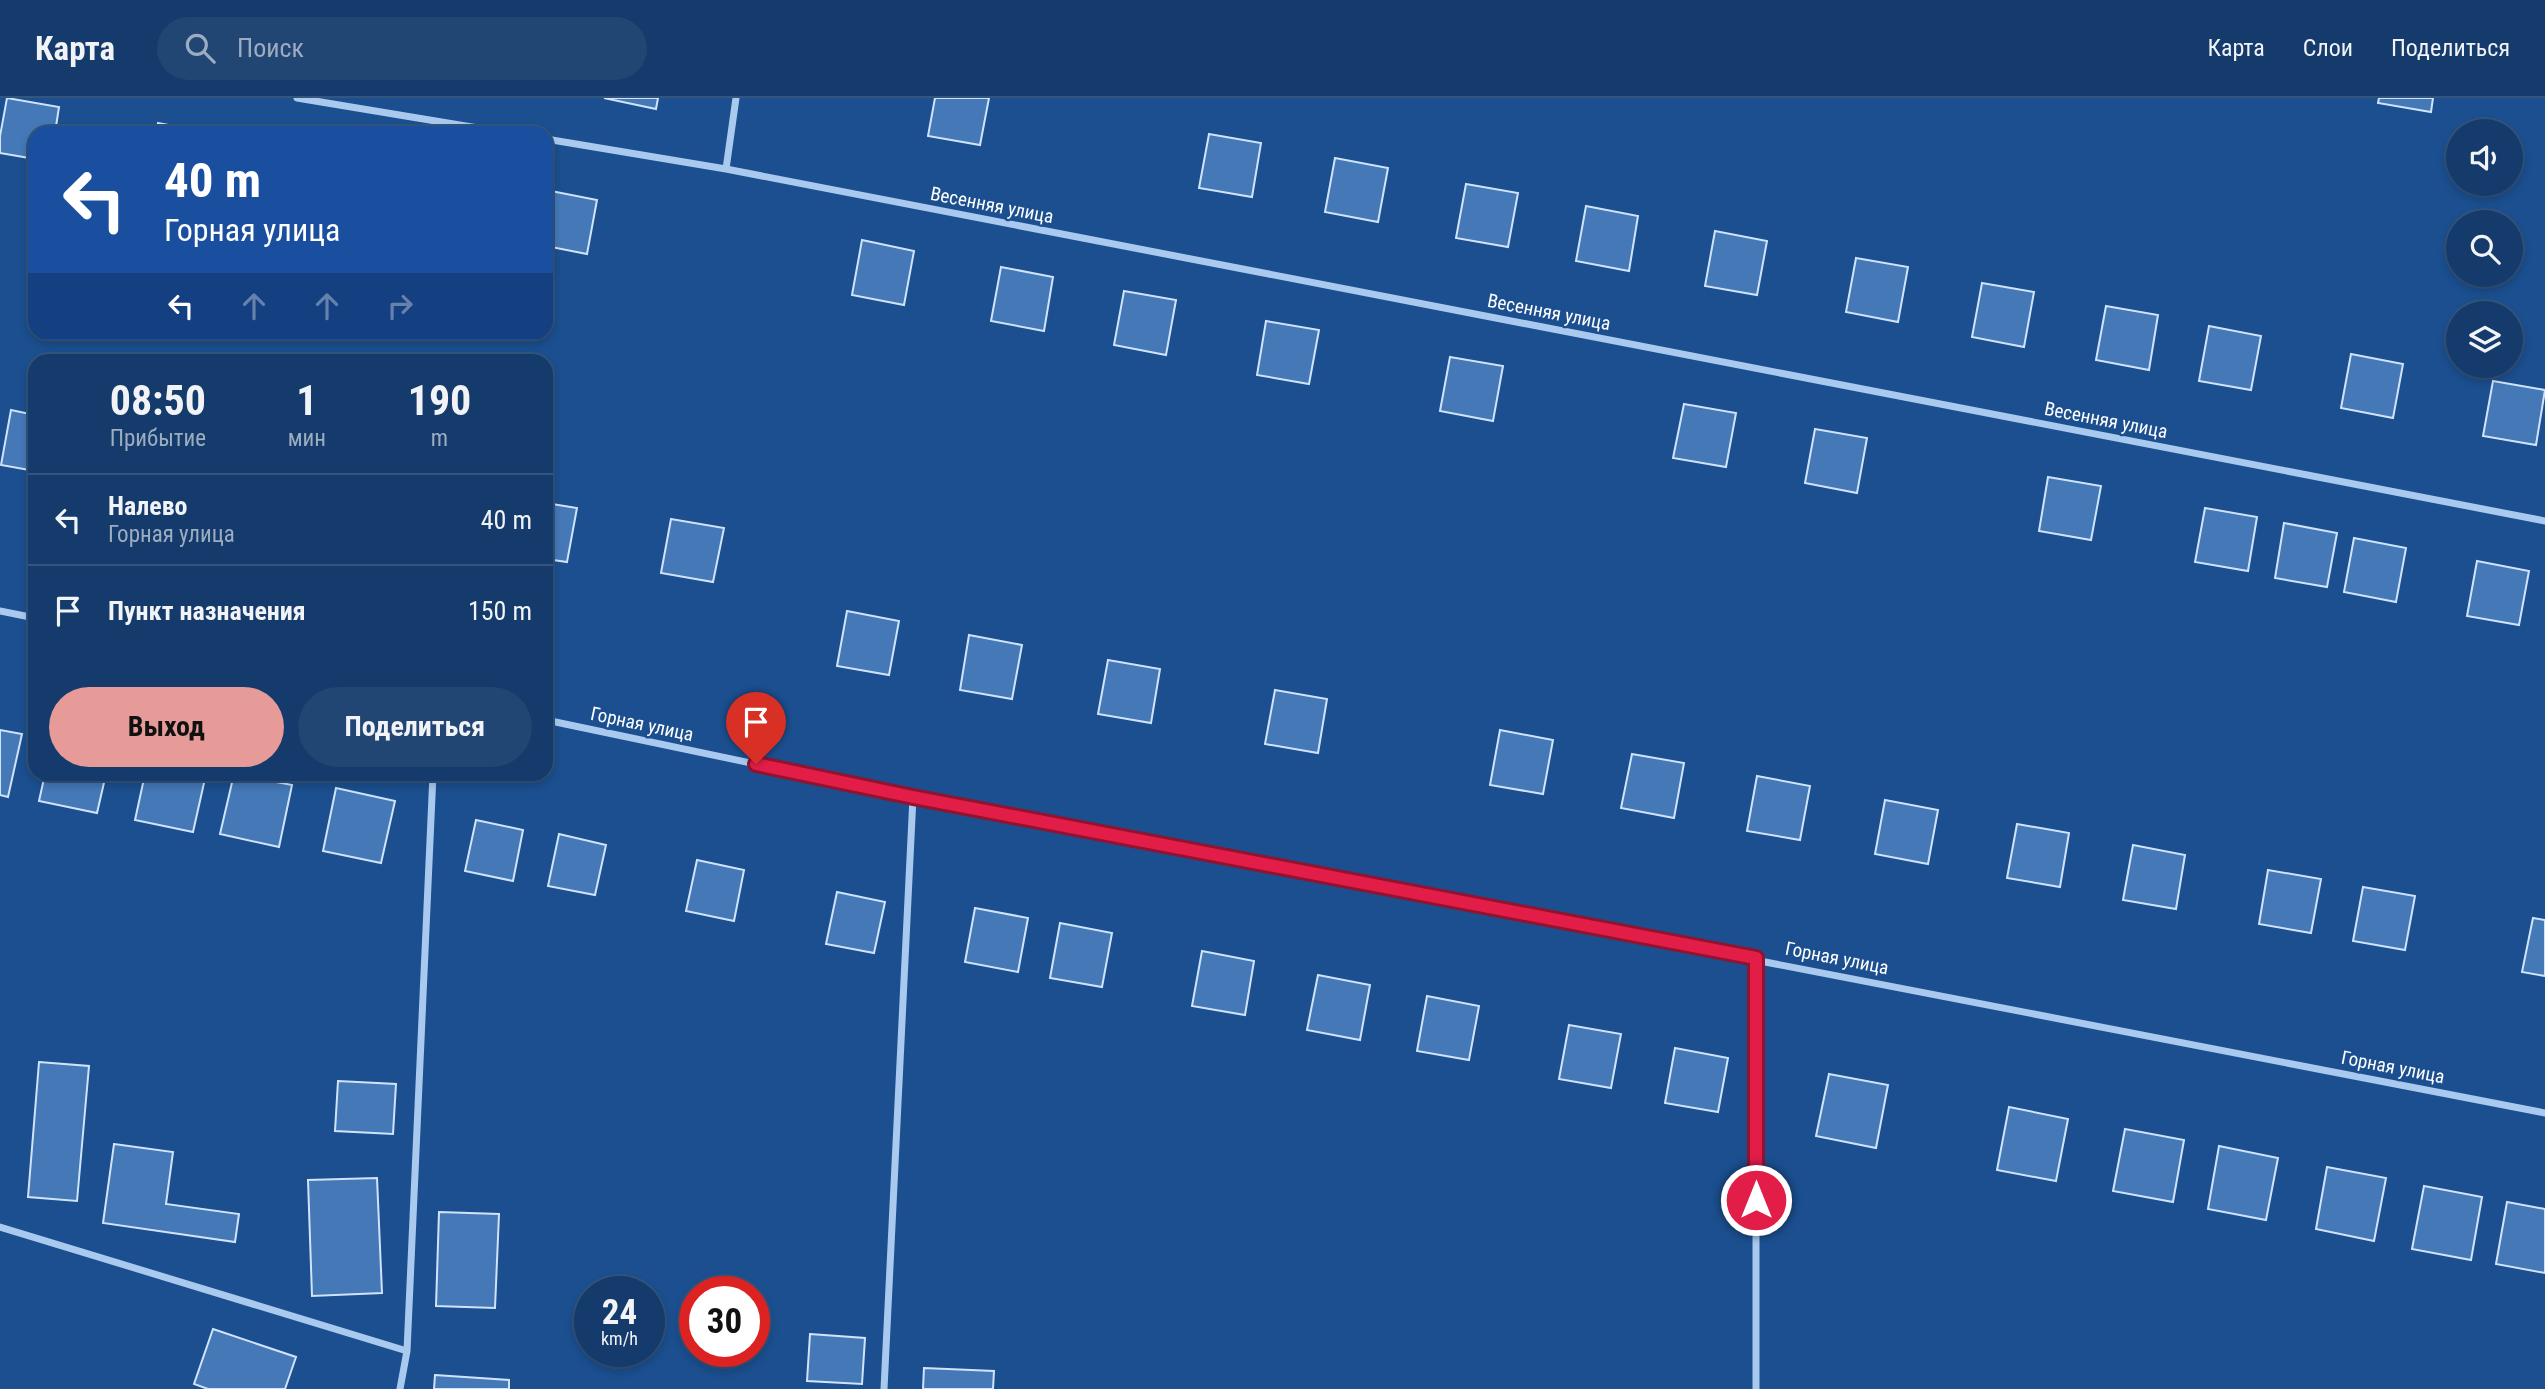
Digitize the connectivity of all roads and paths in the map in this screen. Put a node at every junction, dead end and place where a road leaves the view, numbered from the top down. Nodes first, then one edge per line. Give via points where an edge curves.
1 (297, 98) edge
2 (736, 98) edge
3 (466, 126) edge
4 (553, 140) edge
5 (726, 169) junction
6 (2545, 521) edge
7 (0, 611) edge
8 (28, 617) edge
9 (553, 721) edge
10 (433, 781) edge
11 (913, 797) junction
12 (1756, 958) junction
13 (2545, 1113) edge
14 (0, 1227) edge
15 (407, 1351) junction
16 (400, 1389) edge
17 (884, 1389) edge
18 (1756, 1389) edge

1 - 3 street
2 - 5 street
4 - 5 street, Весенняя улица
5 - 6 street, Весенняя улица
7 - 8 street
9 - 11 street, Горная улица
10 - 15 street
11 - 12 street, Горная улица
11 - 17 street
12 - 13 street, Горная улица
12 - 18 street
14 - 15 street
15 - 16 street

